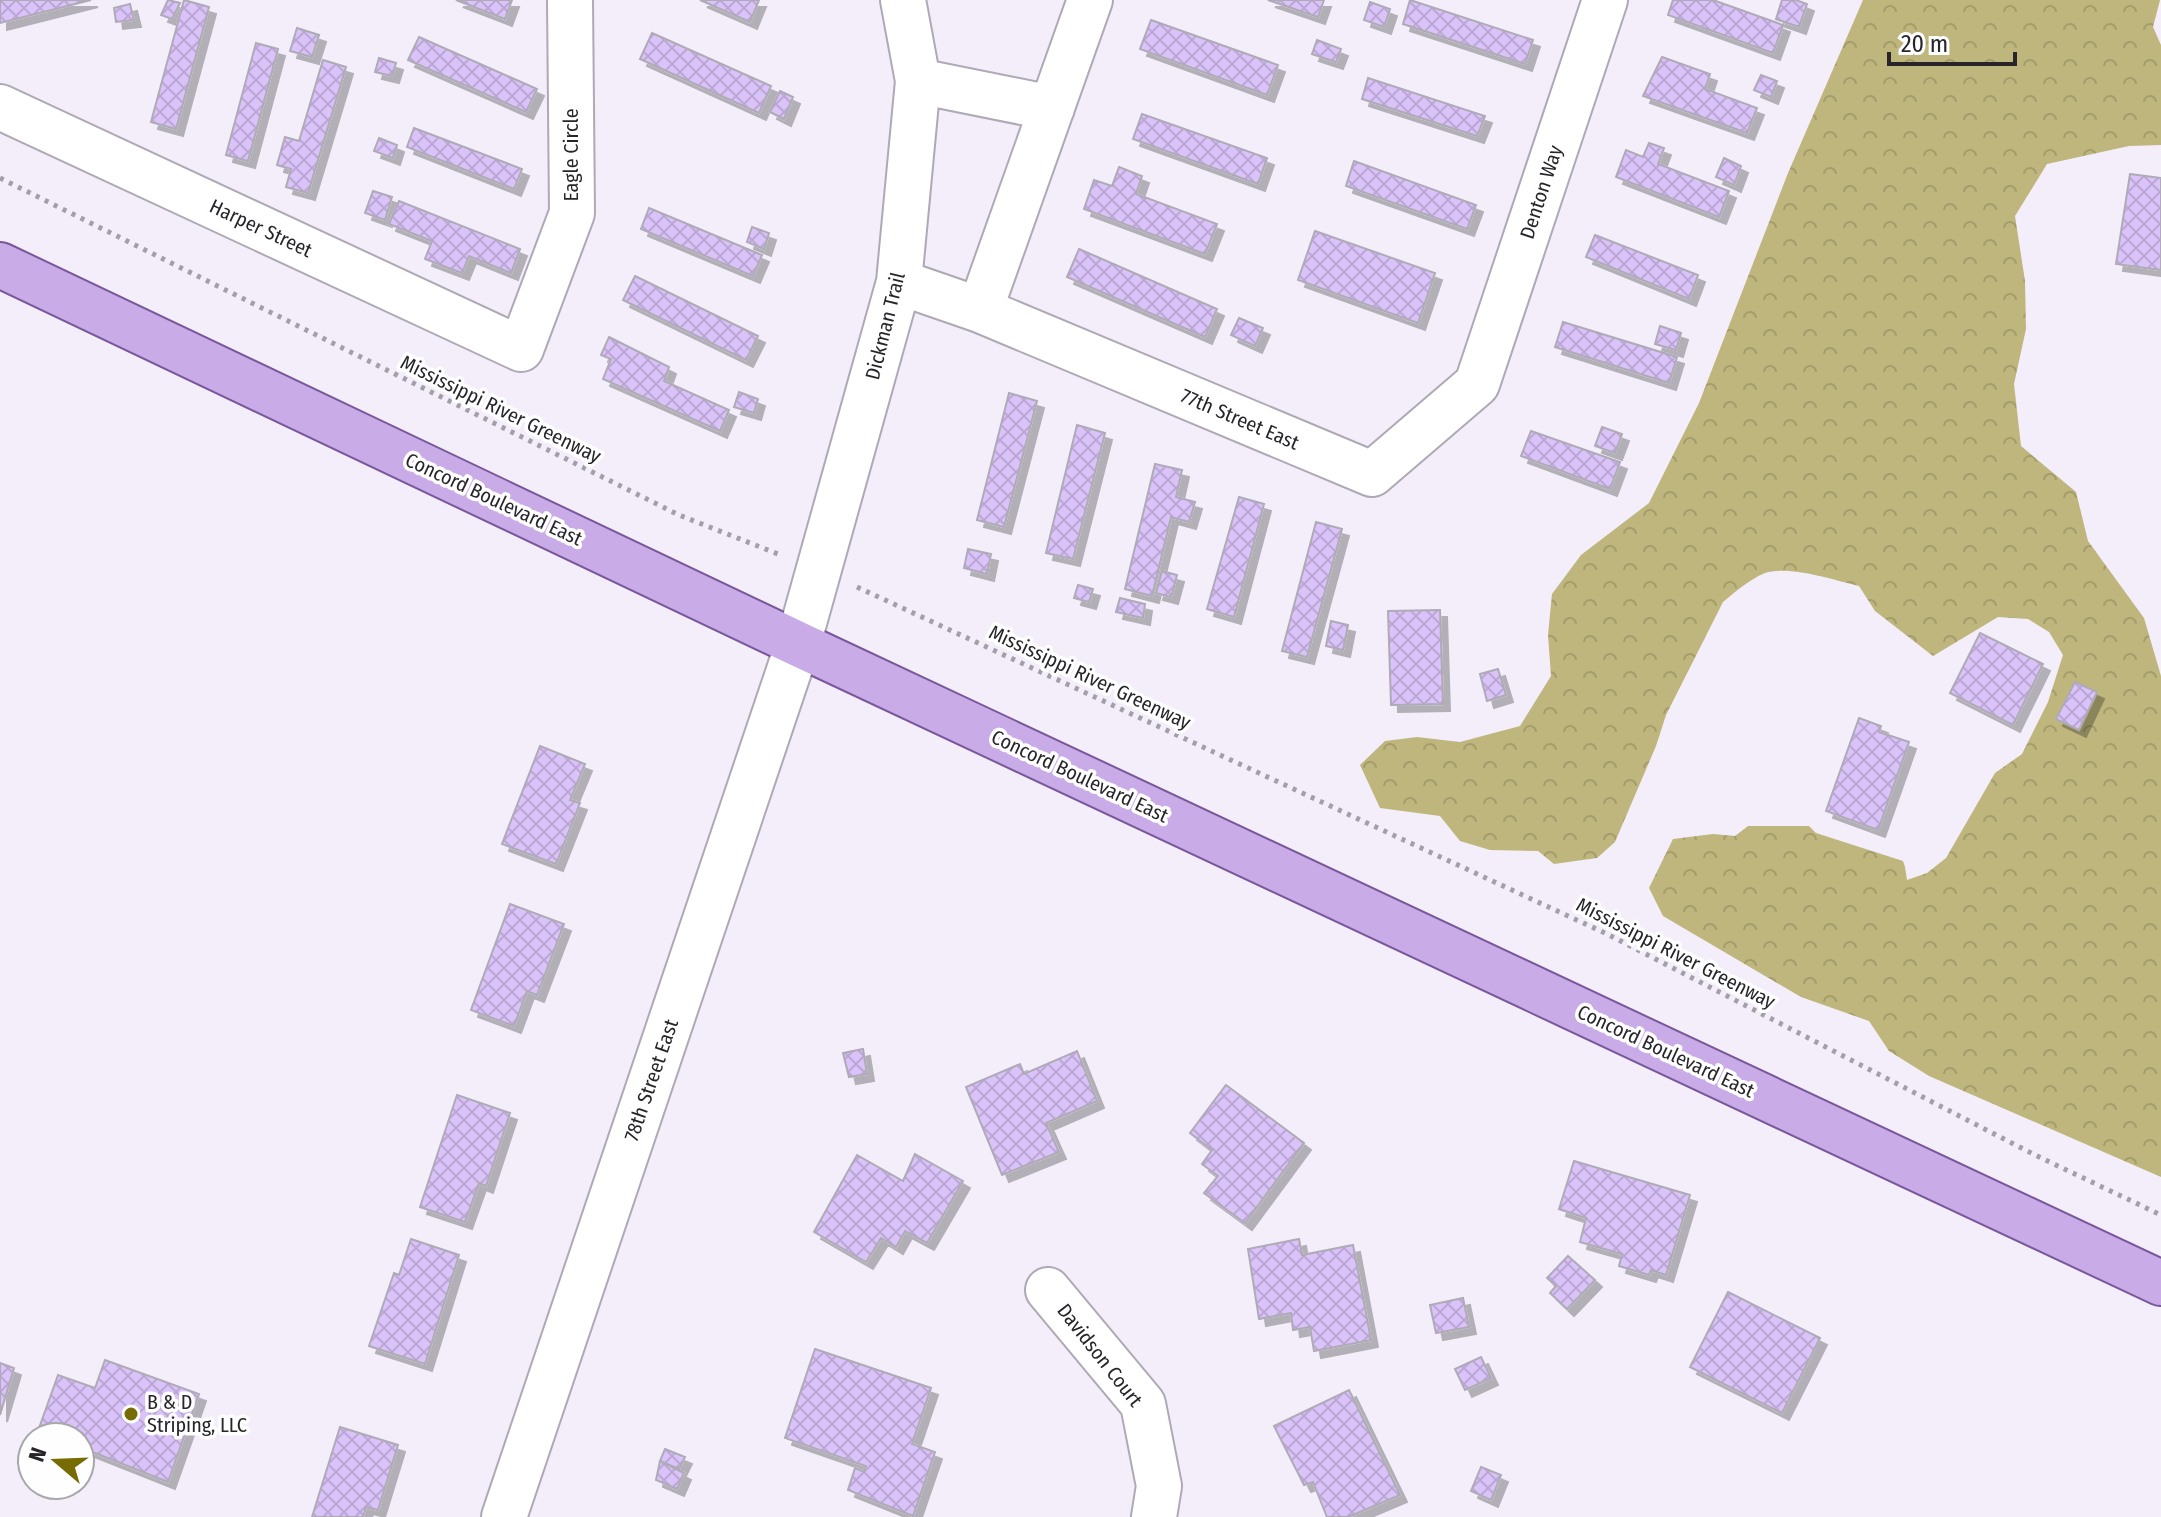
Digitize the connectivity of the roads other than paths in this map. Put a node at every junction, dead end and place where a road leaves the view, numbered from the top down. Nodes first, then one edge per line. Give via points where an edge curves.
1 (570, 0) edge
2 (903, 0) edge
3 (1090, 0) edge
4 (1605, 0) edge
5 (918, 81) junction
6 (0, 107) edge
7 (1052, 108) junction
8 (0, 265) edge
9 (899, 282) junction
10 (980, 310) junction
11 (521, 349) joint
12 (1477, 384) joint
13 (798, 644) junction
14 (2161, 1283) edge
15 (1048, 1290) dead end
16 (504, 1517) edge
17 (1154, 1517) edge

1 - 11 street, Eagle Circle via 572,213
2 - 5 street, Dickman Trail
3 - 7 street
4 - 12 street, Denton Way
5 - 7 street
5 - 9 street, Dickman Trail
6 - 11 street, Harper Street
7 - 10 street
8 - 13 main road, Concord Boulevard East
9 - 10 street, 77th Street East
9 - 13 street, Dickman Trail
10 - 12 street, 77th Street East via 1372,474
13 - 14 main road, Concord Boulevard East
13 - 16 street, 78th Street East
15 - 17 street, Davidson Court via 1143,1404 1159,1486

